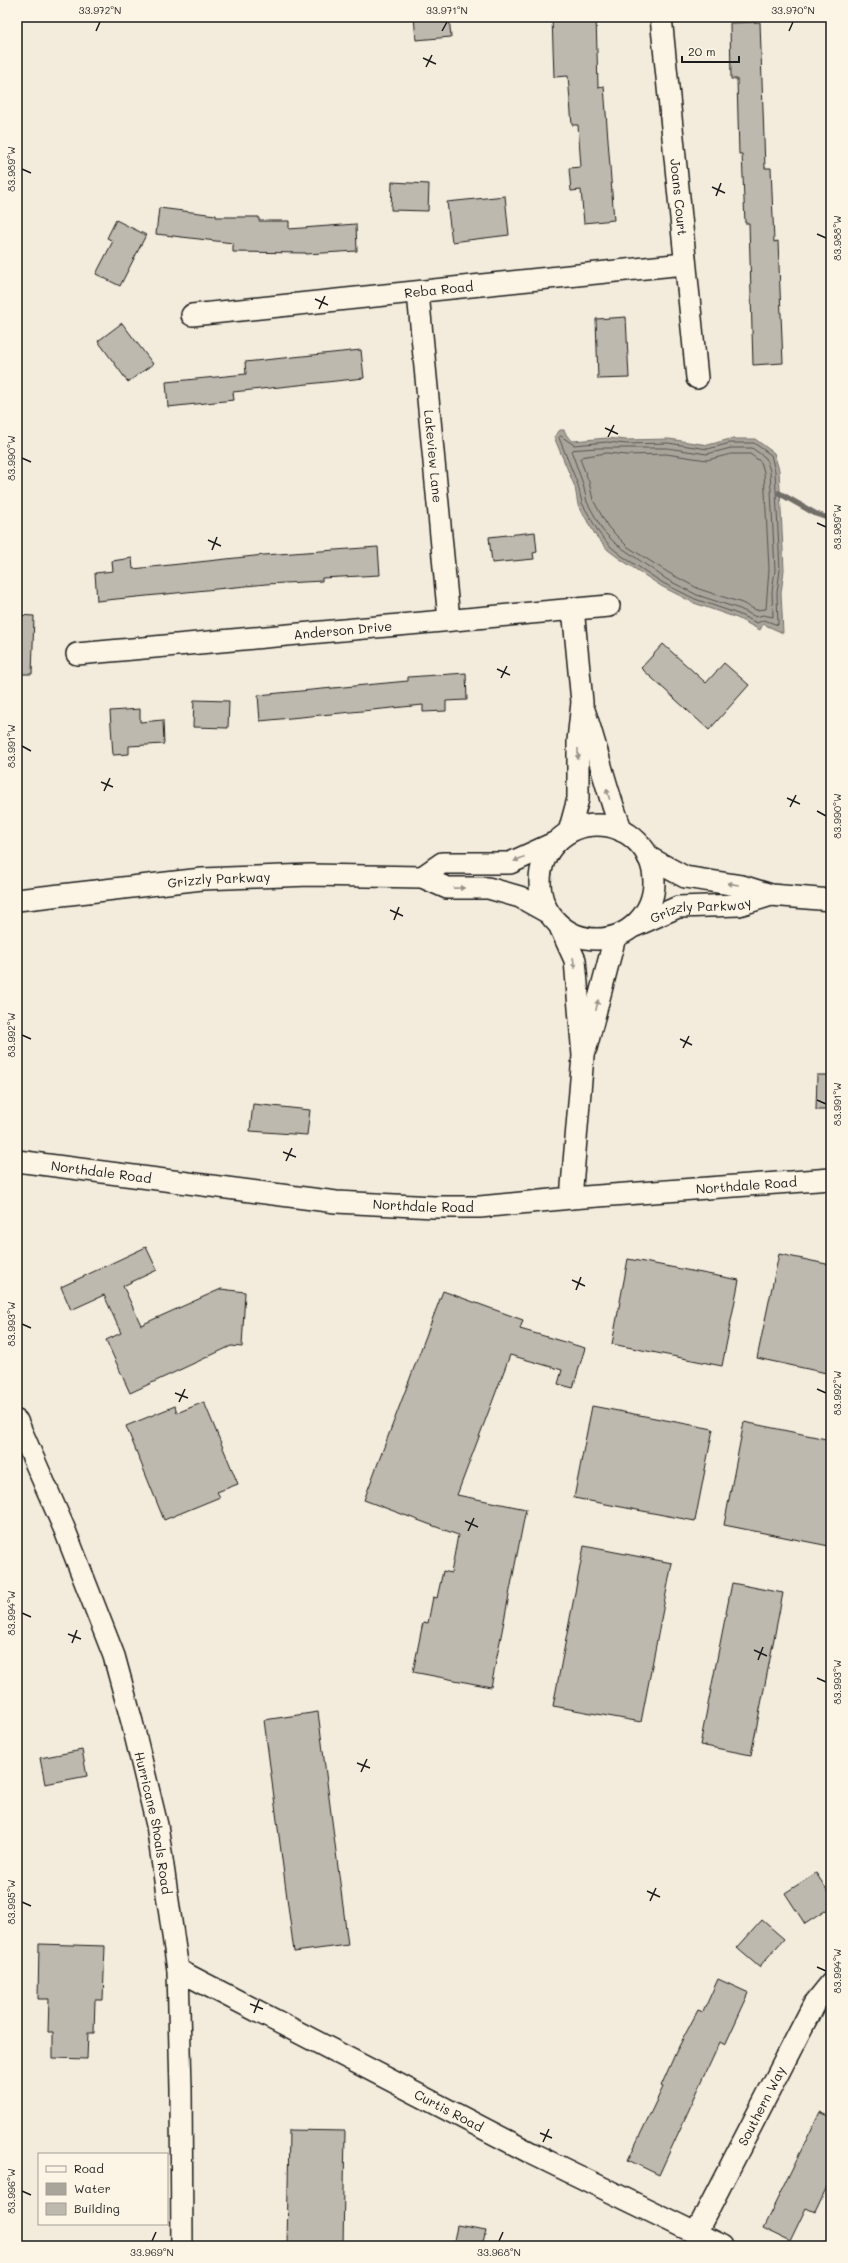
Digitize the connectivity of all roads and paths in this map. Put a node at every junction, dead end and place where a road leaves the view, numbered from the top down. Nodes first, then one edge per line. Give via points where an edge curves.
1 (661, 17) edge
2 (684, 264) junction
3 (418, 293) junction
4 (192, 315) dead end
5 (697, 378) dead end
6 (609, 606) dead end
7 (573, 608) junction
8 (449, 620) junction
9 (77, 654) dead end
10 (582, 702) junction
11 (622, 831) junction
12 (562, 838) junction
13 (648, 857) junction
14 (422, 877) junction
15 (771, 895) junction
16 (17, 900) edge
17 (831, 900) edge
18 (553, 920) junction
19 (623, 932) junction
20 (583, 1056) junction
21 (17, 1161) edge
22 (831, 1179) edge
23 (571, 1198) junction
24 (17, 1421) edge
25 (178, 1970) junction
26 (831, 1983) edge
27 (696, 2233) junction
28 (182, 2246) edge
29 (722, 2246) edge

1 - 2 street, Joans Court
2 - 3 street, Reba Road
2 - 5 street, Joans Court
3 - 4 street, Reba Road
3 - 8 street, Lakeview Lane
6 - 7 street, Anderson Drive
7 - 8 street, Anderson Drive
7 - 10 street
8 - 9 street, Anderson Drive
11 -> 10 street via 609,800
10 -> 12 street via 578,741 578,799
11 - 12 street via 604,825 586,826
11 - 13 street via 637,841
12 -> 14 street via 510,863 442,863
12 - 18 street via 544,859 539,877 540,895
15 -> 13 street, Grizzly Parkway via 742,886 685,877
13 - 19 street via 654,876 653,896 645,914
14 - 16 street, Grizzly Parkway via 310,875 202,879
14 -> 18 street, Grizzly Parkway via 446,888 488,888 520,897
15 - 17 street, Grizzly Parkway
15 - 19 street, Grizzly Parkway via 739,905 678,907
18 - 19 street via 576,937 596,940
18 -> 20 street via 575,960
20 -> 19 street
20 - 23 street
21 - 23 street, Northdale Road via 336,1202 480,1207
22 - 23 street, Northdale Road
24 - 25 street, Hurricane Shoals Road via 64,1528 114,1656 157,1825
25 - 27 street, Curtis Road via 531,2153
25 - 28 street, Hurricane Shoals Road via 182,2089
26 - 27 street, Southern Way via 814,2004
27 - 29 street, Curtis Road

